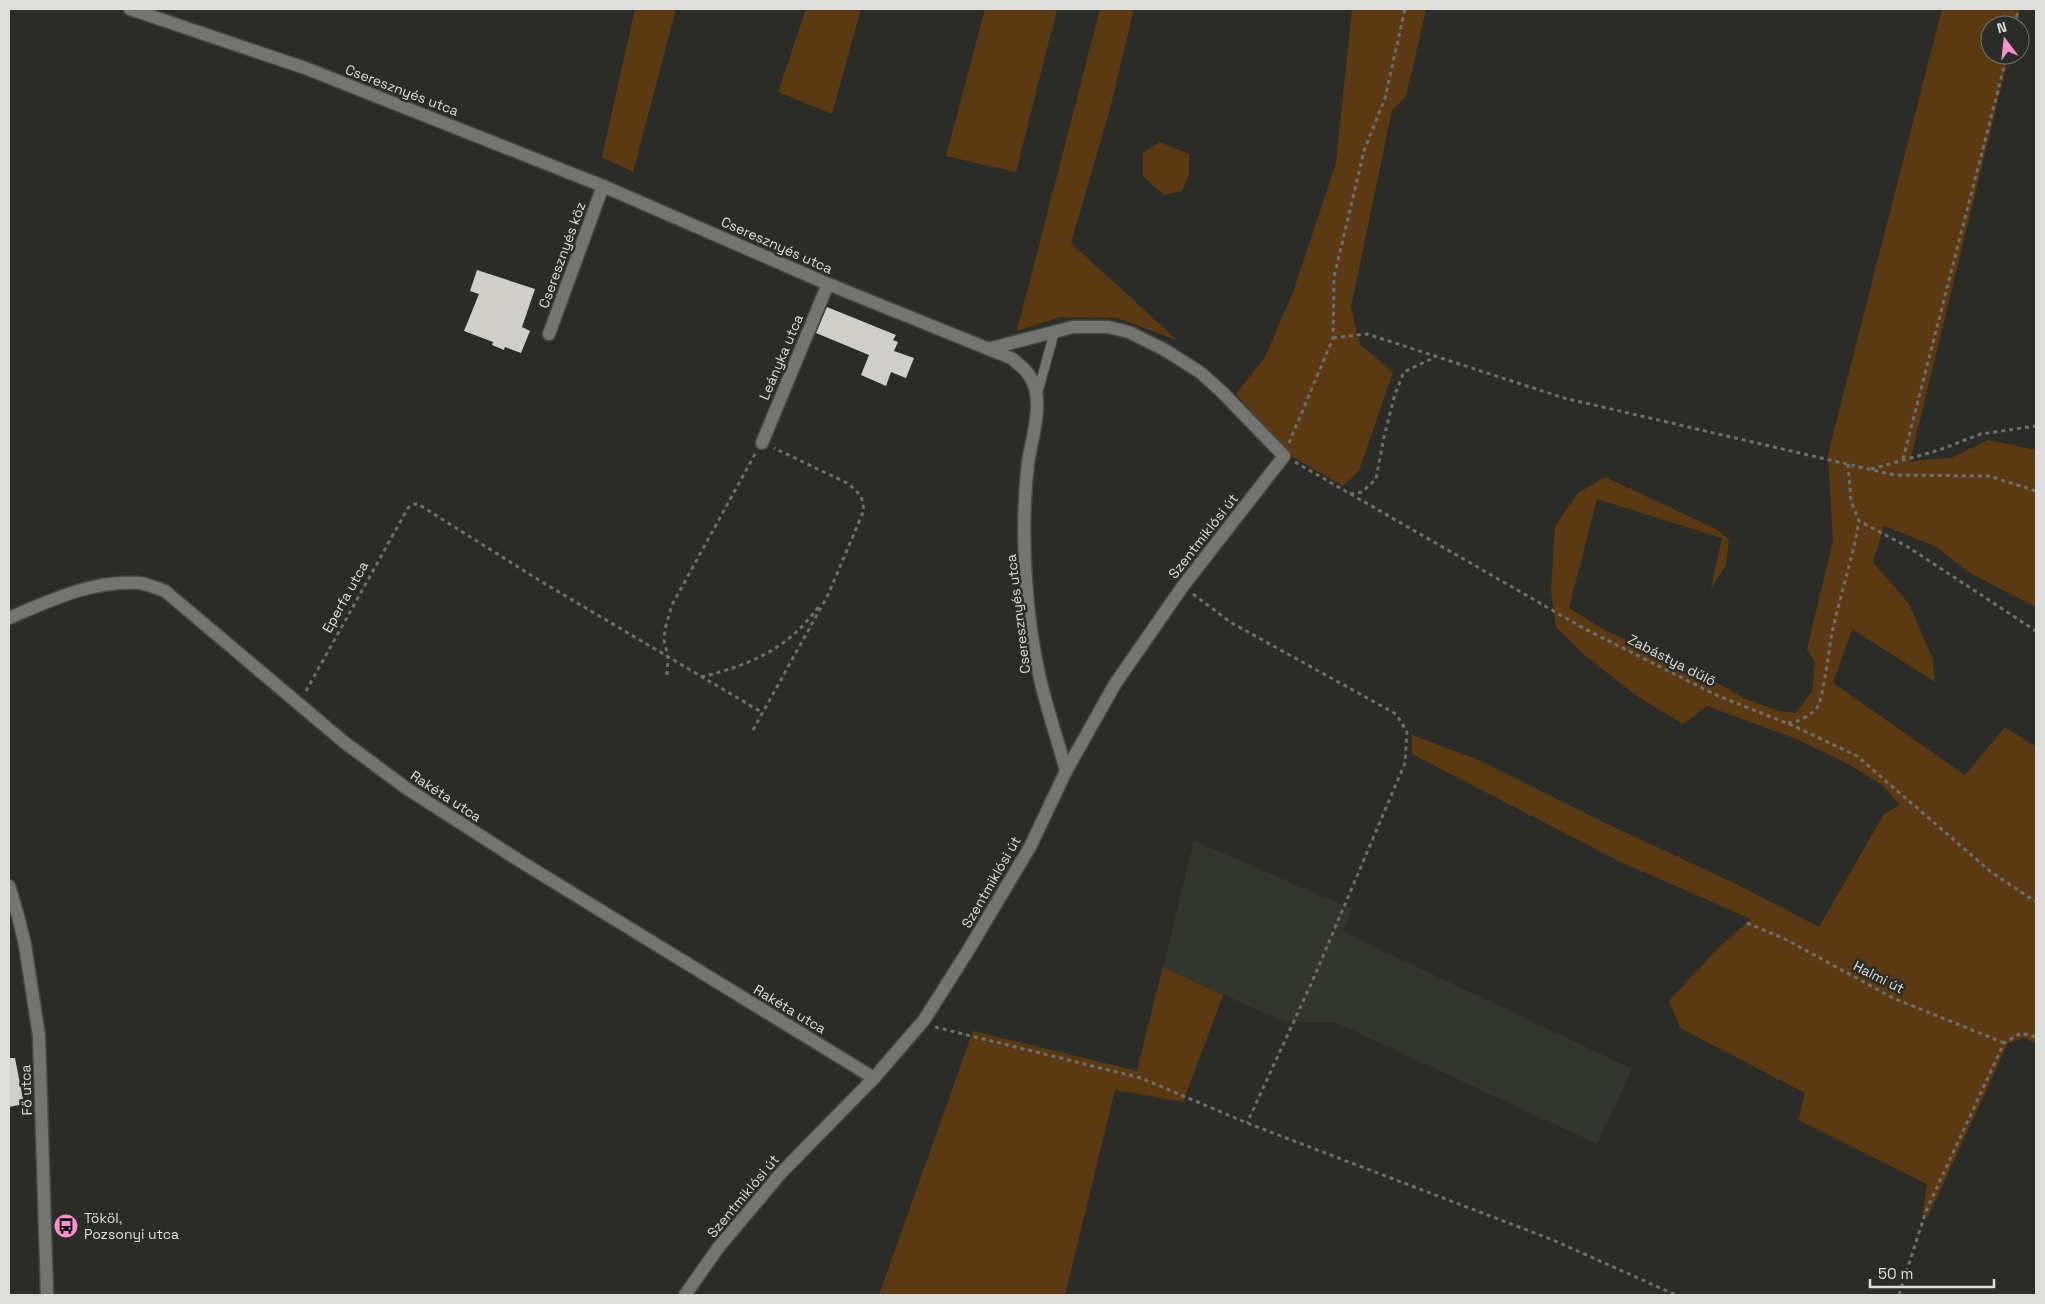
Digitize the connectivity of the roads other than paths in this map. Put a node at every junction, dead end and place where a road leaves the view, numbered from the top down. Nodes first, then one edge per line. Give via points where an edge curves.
1 (130, 9) edge
2 (603, 186) junction
3 (828, 284) junction
4 (1055, 330) junction
5 (549, 334) dead end
6 (988, 349) junction
7 (1036, 398) junction
8 (762, 442) road end
9 (9, 618) edge
10 (1066, 771) junction
11 (9, 886) edge
12 (874, 1078) junction
13 (47, 1295) edge
14 (685, 1295) edge

1 - 2 street, Cseresznyés utca via 305,68
2 - 3 street, Cseresznyés utca
2 - 5 street, Cseresznyés köz
3 - 6 street, Cseresznyés utca
3 - 8 street, Leányka utca
4 - 6 street
4 - 7 lane
4 - 10 street, Szentmiklósi út via 1108,326 1130,332 1165,350 1218,388 1284,456 1183,586 1115,684
6 - 7 street, Cseresznyés utca via 1011,358 1026,371
7 - 10 street, Cseresznyés utca via 1036,422 1028,463 1024,554 1041,683
9 - 12 street, Rakéta utca via 89,587 141,583 165,591 344,742 406,788
10 - 12 street, Szentmiklósi út via 1030,847 924,1020
11 - 13 street, Fő utca via 25,945 39,1036
12 - 14 street, Szentmiklósi út via 781,1173 718,1248

